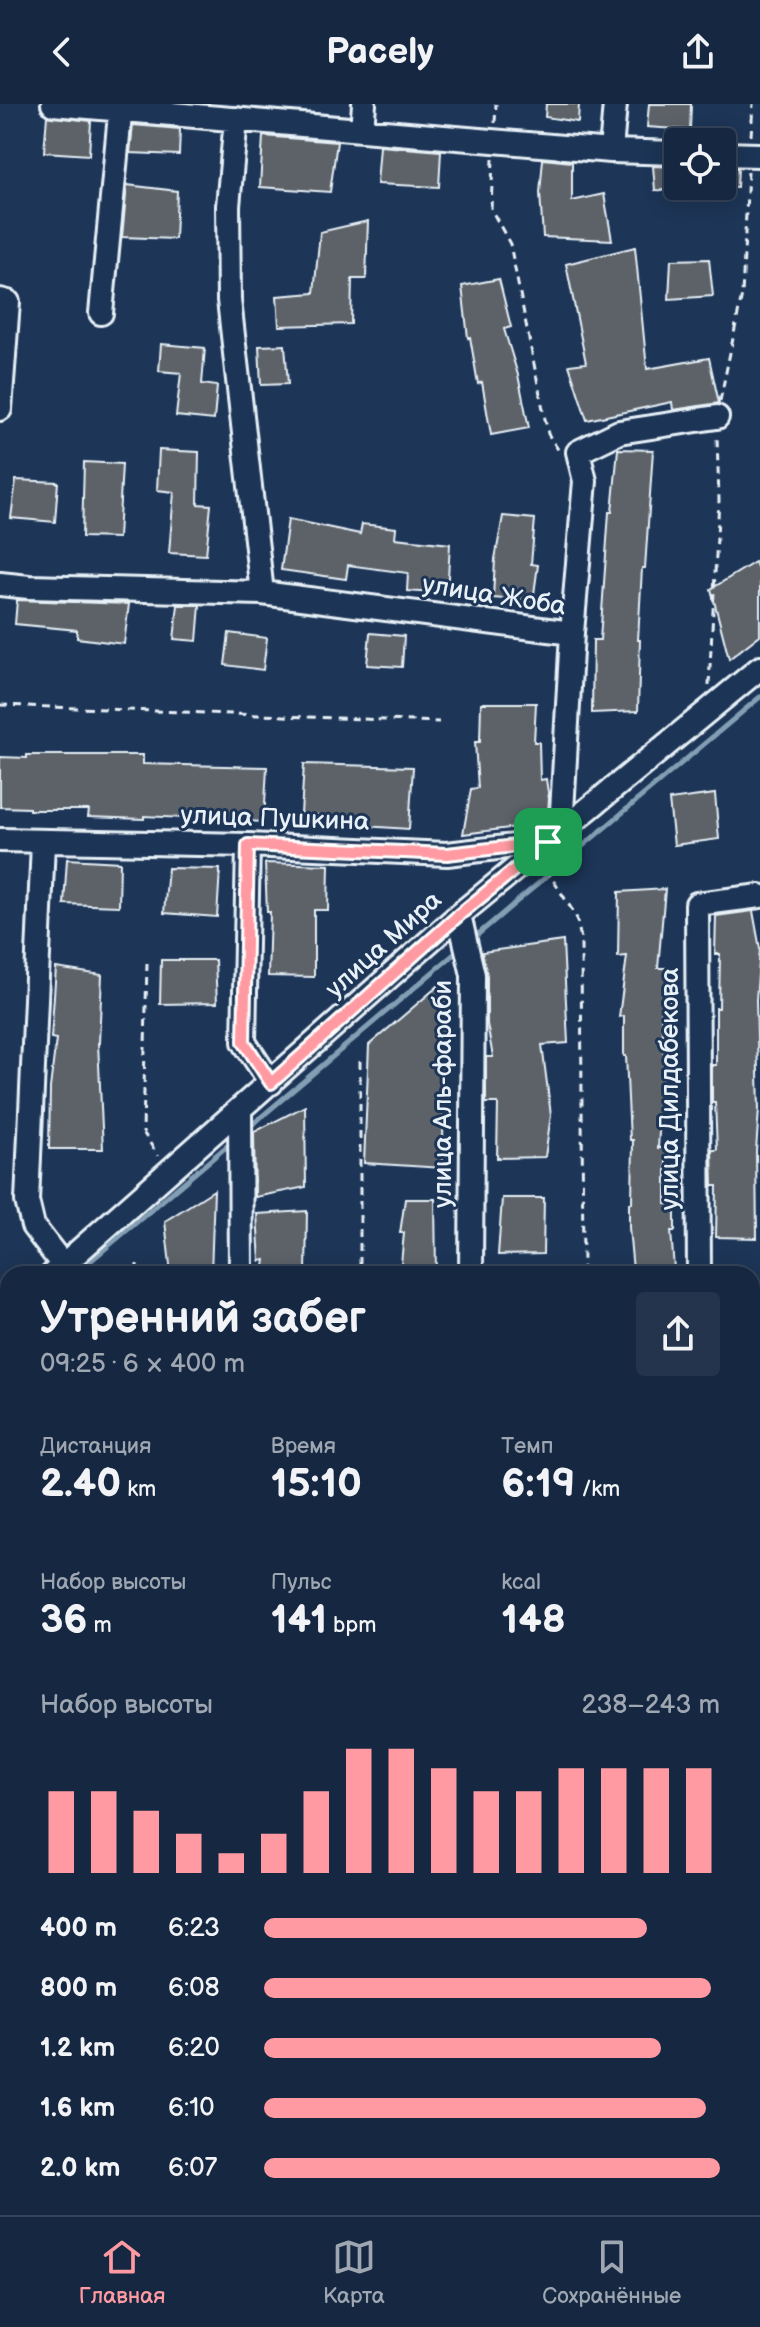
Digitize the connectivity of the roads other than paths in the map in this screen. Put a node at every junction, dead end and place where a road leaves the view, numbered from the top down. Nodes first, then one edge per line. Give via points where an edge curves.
1 (53, 104) edge
2 (364, 104) edge
3 (615, 104) edge
4 (121, 107) edge
5 (236, 119) junction
6 (362, 130) junction
7 (611, 151) junction
8 (664, 153) edge
9 (736, 154) edge
10 (760, 155) edge
11 (0, 300) edge
12 (101, 313) dead end
13 (0, 409) edge
14 (717, 417) dead end
15 (0, 584) edge
16 (262, 593) junction
17 (572, 633) junction
18 (760, 668) edge
19 (0, 840) edge
20 (548, 842) junction
21 (43, 843) junction
22 (248, 845) junction
23 (760, 896) edge
24 (459, 915) junction
25 (271, 1083) junction
26 (240, 1110) junction
27 (56, 1266) edge
28 (63, 1266) edge
29 (241, 1266) edge
30 (471, 1266) edge
31 (699, 1266) edge

1 - 4 street
2 - 6 street
3 - 7 street
4 - 5 street
4 - 12 street
5 - 6 street
5 - 16 street via 228,206 229,300
6 - 7 street
7 - 8 street
9 - 10 street
11 - 13 street via 8,302
14 - 17 street via 619,432 578,452 585,481
15 - 16 street, улица Жоба
16 - 17 street, улица Жоба
17 - 20 street, улица Жоба
18 - 20 street, улица Мира
19 - 21 street, улица Пушкина
20 - 22 street, улица Пушкина via 447,854
20 - 24 street, улица Мира
21 - 22 street, улица Пушкина
21 - 27 street via 27,1201 33,1226
22 - 25 street via 244,1042
23 - 31 street, улица Дилдабекова via 697,904
24 - 25 street, улица Мира
24 - 30 street, улица Аль-фараби via 473,975
25 - 26 street, улица Мира
26 - 28 street, улица Мира
26 - 29 street

